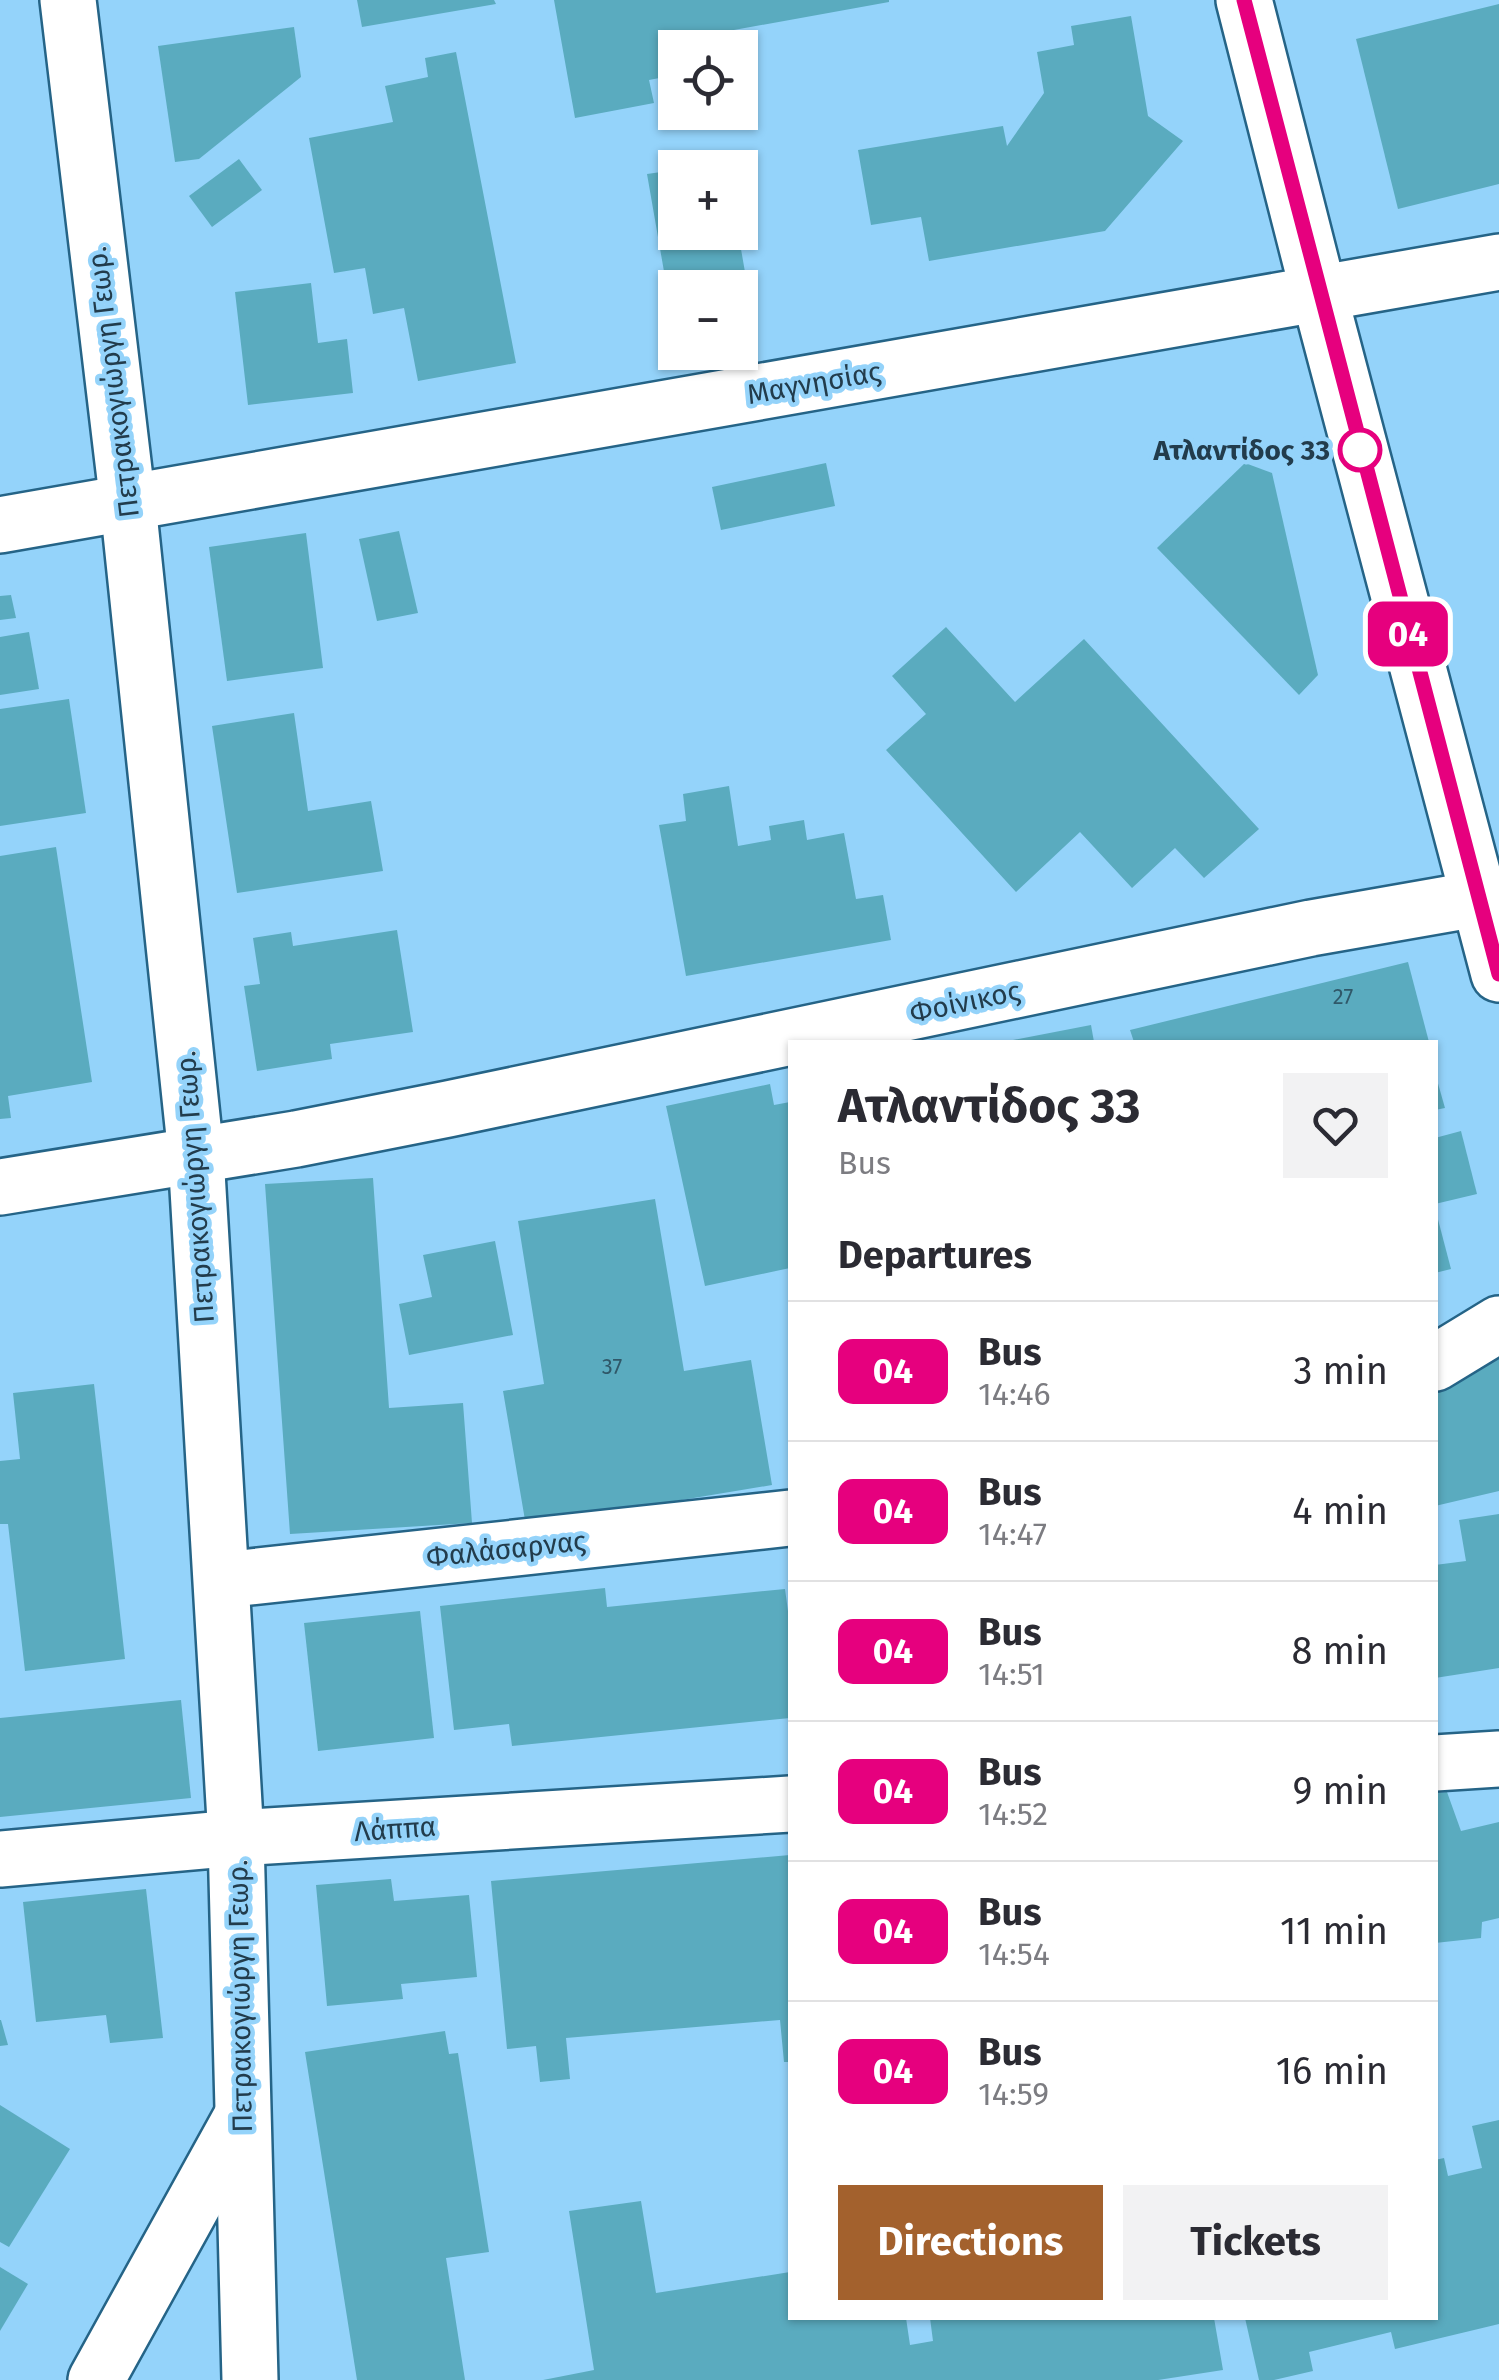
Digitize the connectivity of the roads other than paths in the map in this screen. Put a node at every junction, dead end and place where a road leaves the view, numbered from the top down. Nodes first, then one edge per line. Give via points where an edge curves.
1 (68, 0) edge
2 (1244, 0) edge
3 (1499, 262) edge
4 (1319, 294) junction
5 (128, 504) junction
6 (0, 525) edge
7 (1488, 897) edge
8 (1499, 974) edge
9 (196, 1155) junction
10 (0, 1187) edge
11 (1499, 1324) edge
12 (1438, 1361) edge
13 (788, 1518) edge
14 (222, 1580) junction
15 (1499, 1759) edge
16 (1438, 1764) edge
17 (788, 1804) edge
18 (236, 1838) junction
19 (0, 1859) edge
20 (243, 2116) junction
21 (96, 2380) edge
22 (250, 2380) edge

1 - 5 street, Πετρακογιώργη Γεωρ.
2 - 4 street
3 - 4 street, Μαγνησίας
4 - 5 street, Μαγνησίας
4 - 7 street
5 - 6 street, Μαγνησίας
5 - 9 street, Πετρακογιώργη Γεωρ.
7 - 8 street
7 - 9 street, Φοίνικος
9 - 10 street, Φοίνικος
9 - 14 street, Πετρακογιώργη Γεωρ.
11 - 12 street
13 - 14 street, Φαλάσαρνας
14 - 18 street, Πετρακογιώργη Γεωρ.
15 - 16 street
17 - 18 street, Λάππα
18 - 19 street, Λάππα
18 - 20 street, Πετρακογιώργη Γεωρ.
20 - 21 street
20 - 22 street, Πετρακογιώργη Γεωρ.

